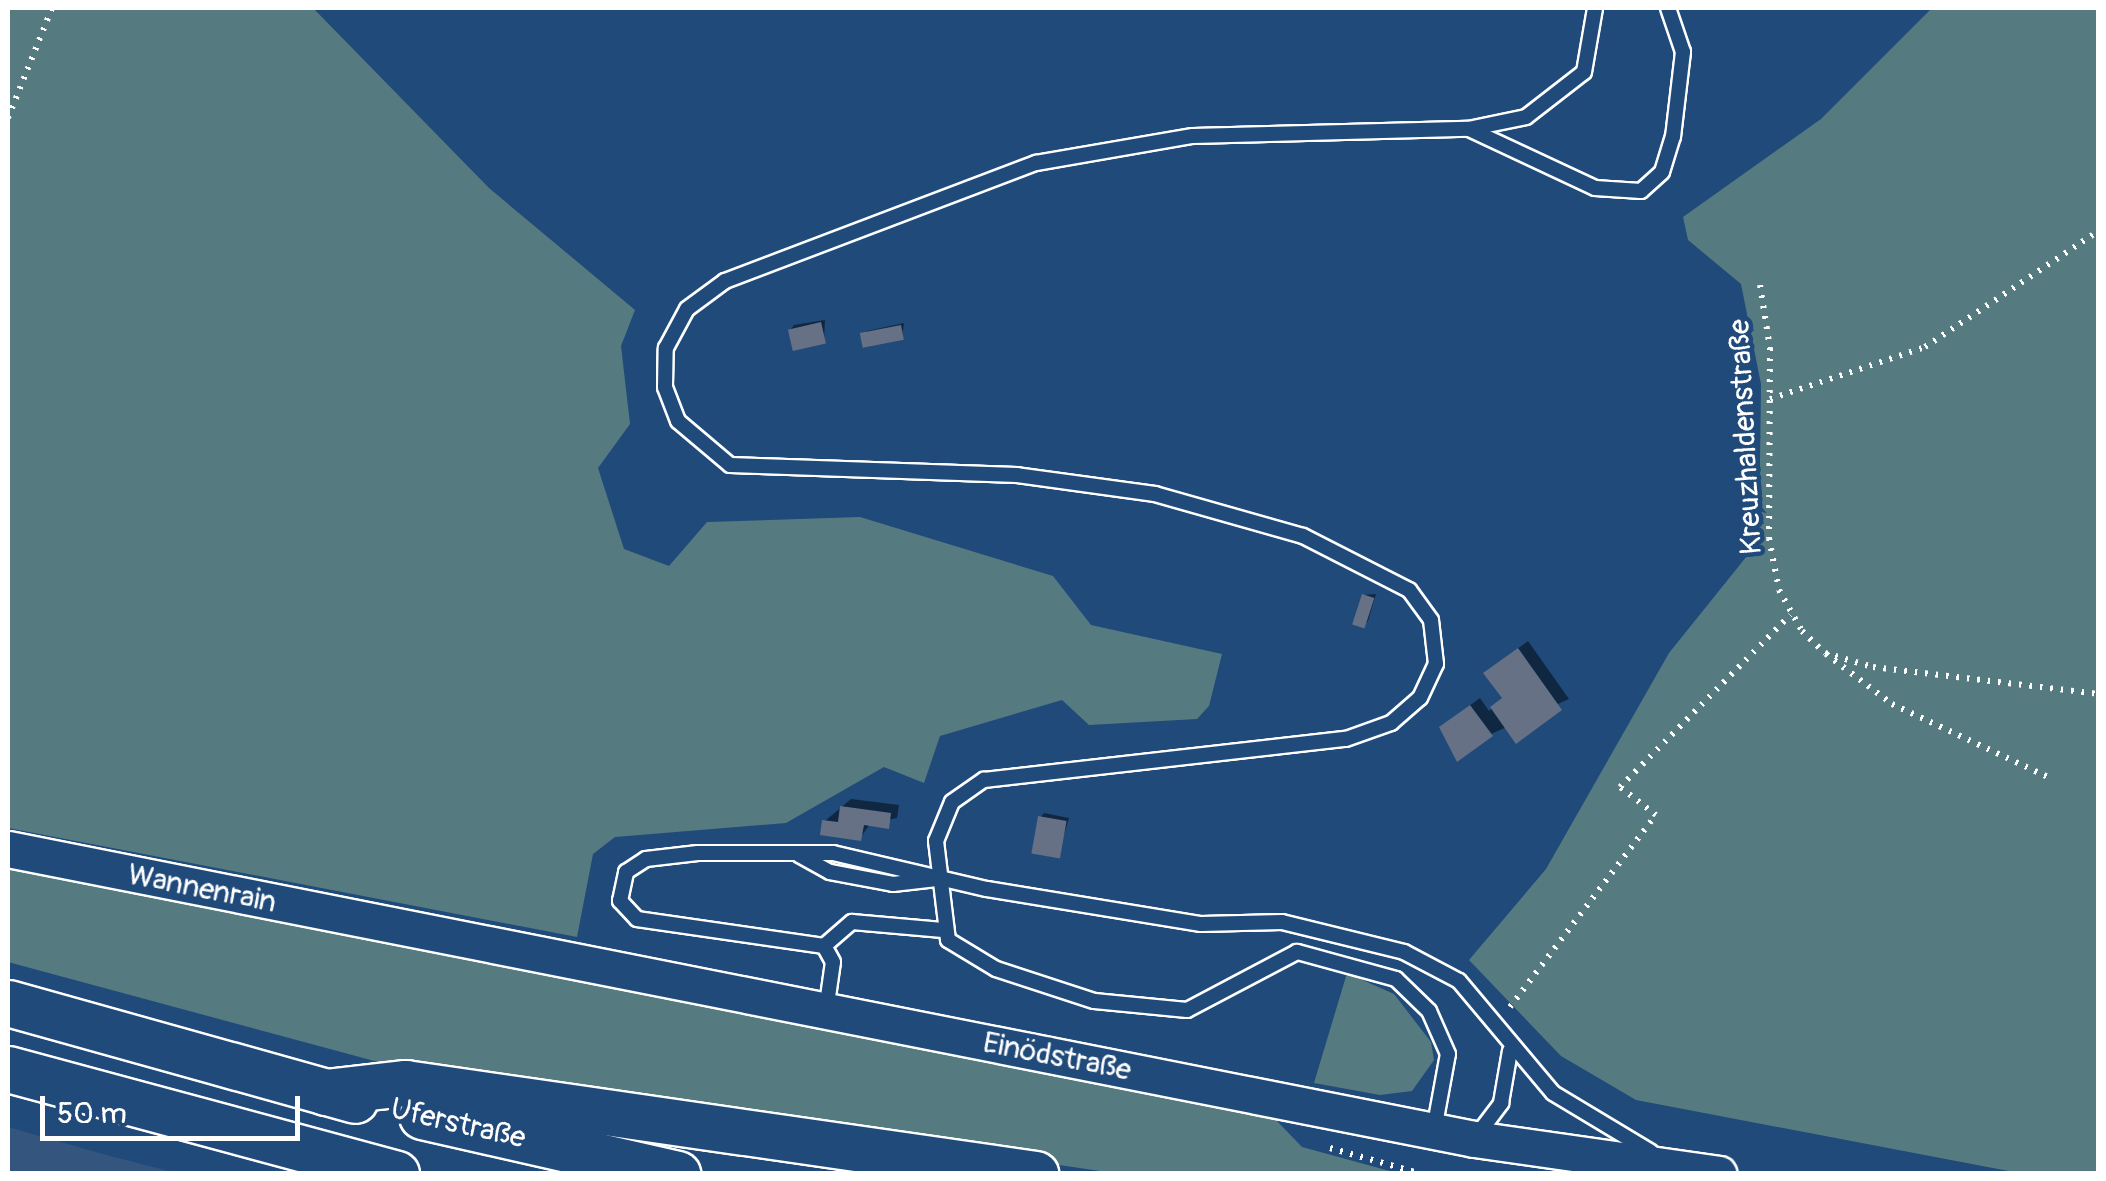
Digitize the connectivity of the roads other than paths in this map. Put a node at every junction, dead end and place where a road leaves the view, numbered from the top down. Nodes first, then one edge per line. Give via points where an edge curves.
1 (1595, 8) edge
2 (1668, 8) edge
3 (1468, 129) junction
4 (8, 849) edge
5 (943, 878) junction
6 (396, 927) joint
7 (943, 930) junction
8 (824, 946) junction
9 (8, 1003) edge
10 (826, 1012) junction
11 (1510, 1051) junction
12 (8, 1069) edge
13 (325, 1092) junction
14 (1434, 1131) junction
15 (1474, 1139) junction
16 (352, 1167) edge
17 (1681, 1169) junction
18 (396, 1174) edge
19 (678, 1174) edge
20 (1035, 1174) edge
21 (1719, 1174) edge

1 - 3 lane via 1590,60 1565,94 1526,117
2 - 3 lane via 1683,52 1673,137 1662,172 1641,190 1596,188
3 - 5 lane via 1240,132 1067,156 826,238 724,281 687,309 666,348 668,399 694,443 730,465 1017,475 1187,501 1367,563 1409,590 1432,620 1432,676 1391,723 1346,739 984,780 940,820
4 - 6 street, Wannenrain
5 - 7 lane
5 - 8 lane via 793,852 646,859 626,872 620,901 637,919
5 - 11 lane via 1170,920 1282,922 1404,952 1459,981
6 - 10 street, Einödstraße
7 - 8 lane via 852,922
7 - 14 lane via 983,964 1129,1009 1198,1007 1298,952 1366,966 1409,988 1444,1040 1448,1078
8 - 10 lane via 833,962
9 - 13 highway, Uferstraße
10 - 14 street, Einödstraße
11 - 15 lane via 1500,1103
11 - 17 lane via 1577,1110
12 - 16 highway, Uferstraße
13 - 19 highway, Uferstraße
13 - 20 highway via 404,1083
14 - 15 street, Einödstraße
15 - 17 street, Einödstraße
16 - 18 highway, Uferstraße
17 - 21 street, Einödstraße

